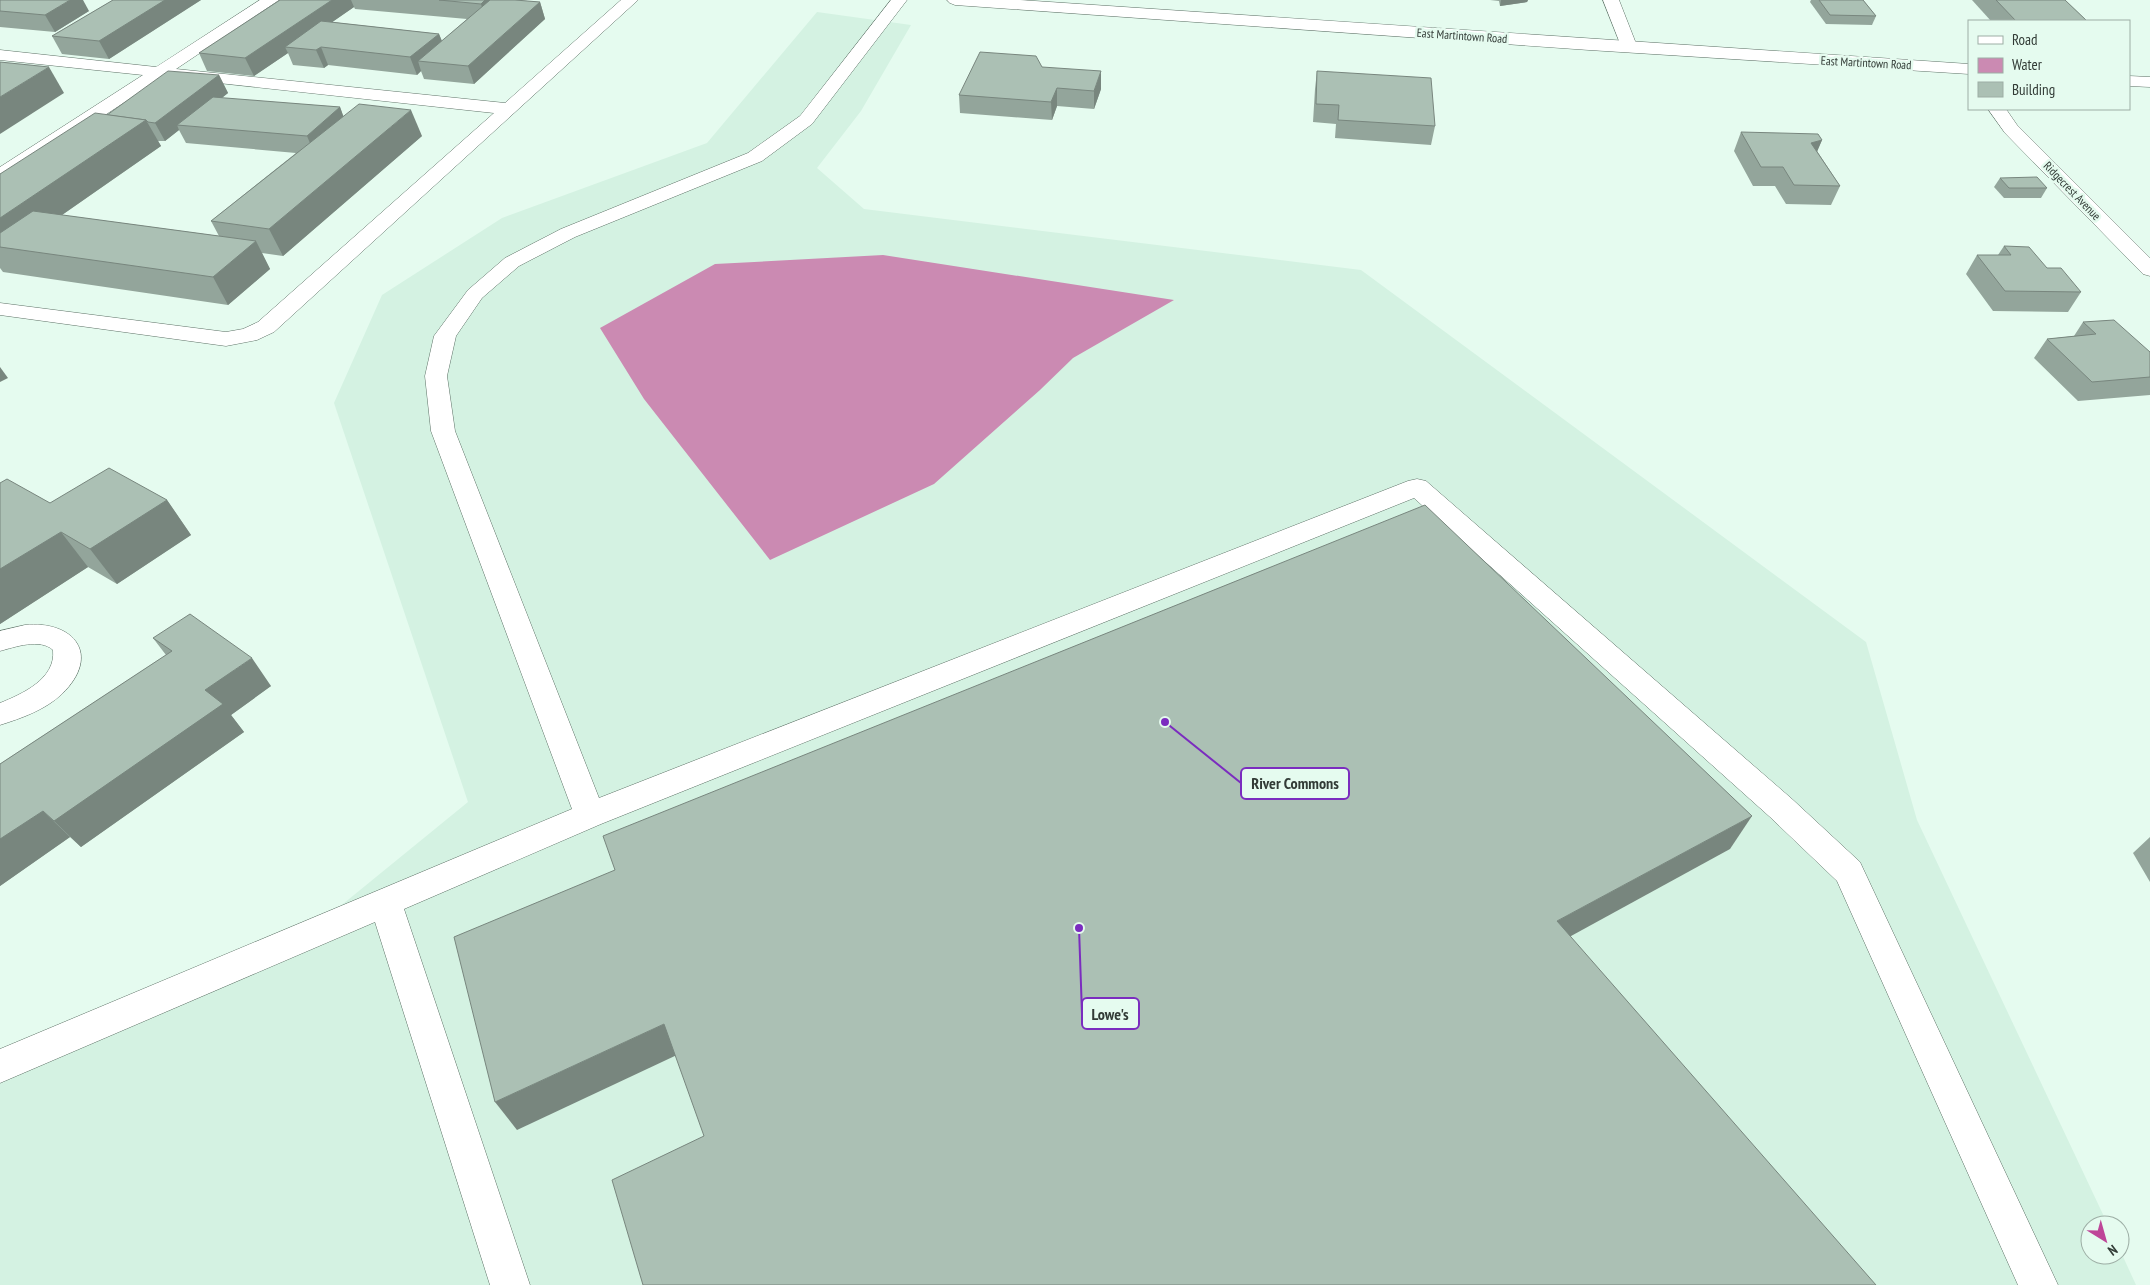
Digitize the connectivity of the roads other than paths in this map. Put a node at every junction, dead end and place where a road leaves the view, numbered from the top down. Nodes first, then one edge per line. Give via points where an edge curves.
1 (271, 0) edge
2 (630, 0) edge
3 (899, 0) edge
4 (955, 0) edge
5 (1611, 0) edge
6 (1629, 46) junction
7 (0, 55) edge
8 (1968, 69) edge
9 (161, 72) junction
10 (2130, 81) edge
11 (2150, 82) edge
12 (508, 109) junction
13 (1998, 110) edge
14 (0, 175) edge
15 (2150, 270) edge
16 (0, 309) edge
17 (0, 641) edge
18 (0, 714) edge
19 (590, 815) junction
20 (385, 902) junction
21 (0, 1066) edge
22 (510, 1285) edge
23 (2038, 1285) edge

1 - 9 main road
2 - 12 main road
3 - 19 main road via 806,120 755,156 568,233 512,262 475,294 445,336 436,376 444,431
4 - 6 main road, East Martintown Road
5 - 6 main road
6 - 8 main road, East Martintown Road
7 - 9 main road
9 - 12 main road
9 - 14 main road
10 - 11 main road
12 - 16 main road via 266,327 249,335 226,339
13 - 15 main road, Ridgecrest Avenue via 2012,129
17 - 18 main road via 33,634 50,636 62,641 68,652 68,662 52,686 20,708
19 - 20 main road
19 - 23 main road via 1417,487 1781,808 1849,872
20 - 21 main road
20 - 22 main road

